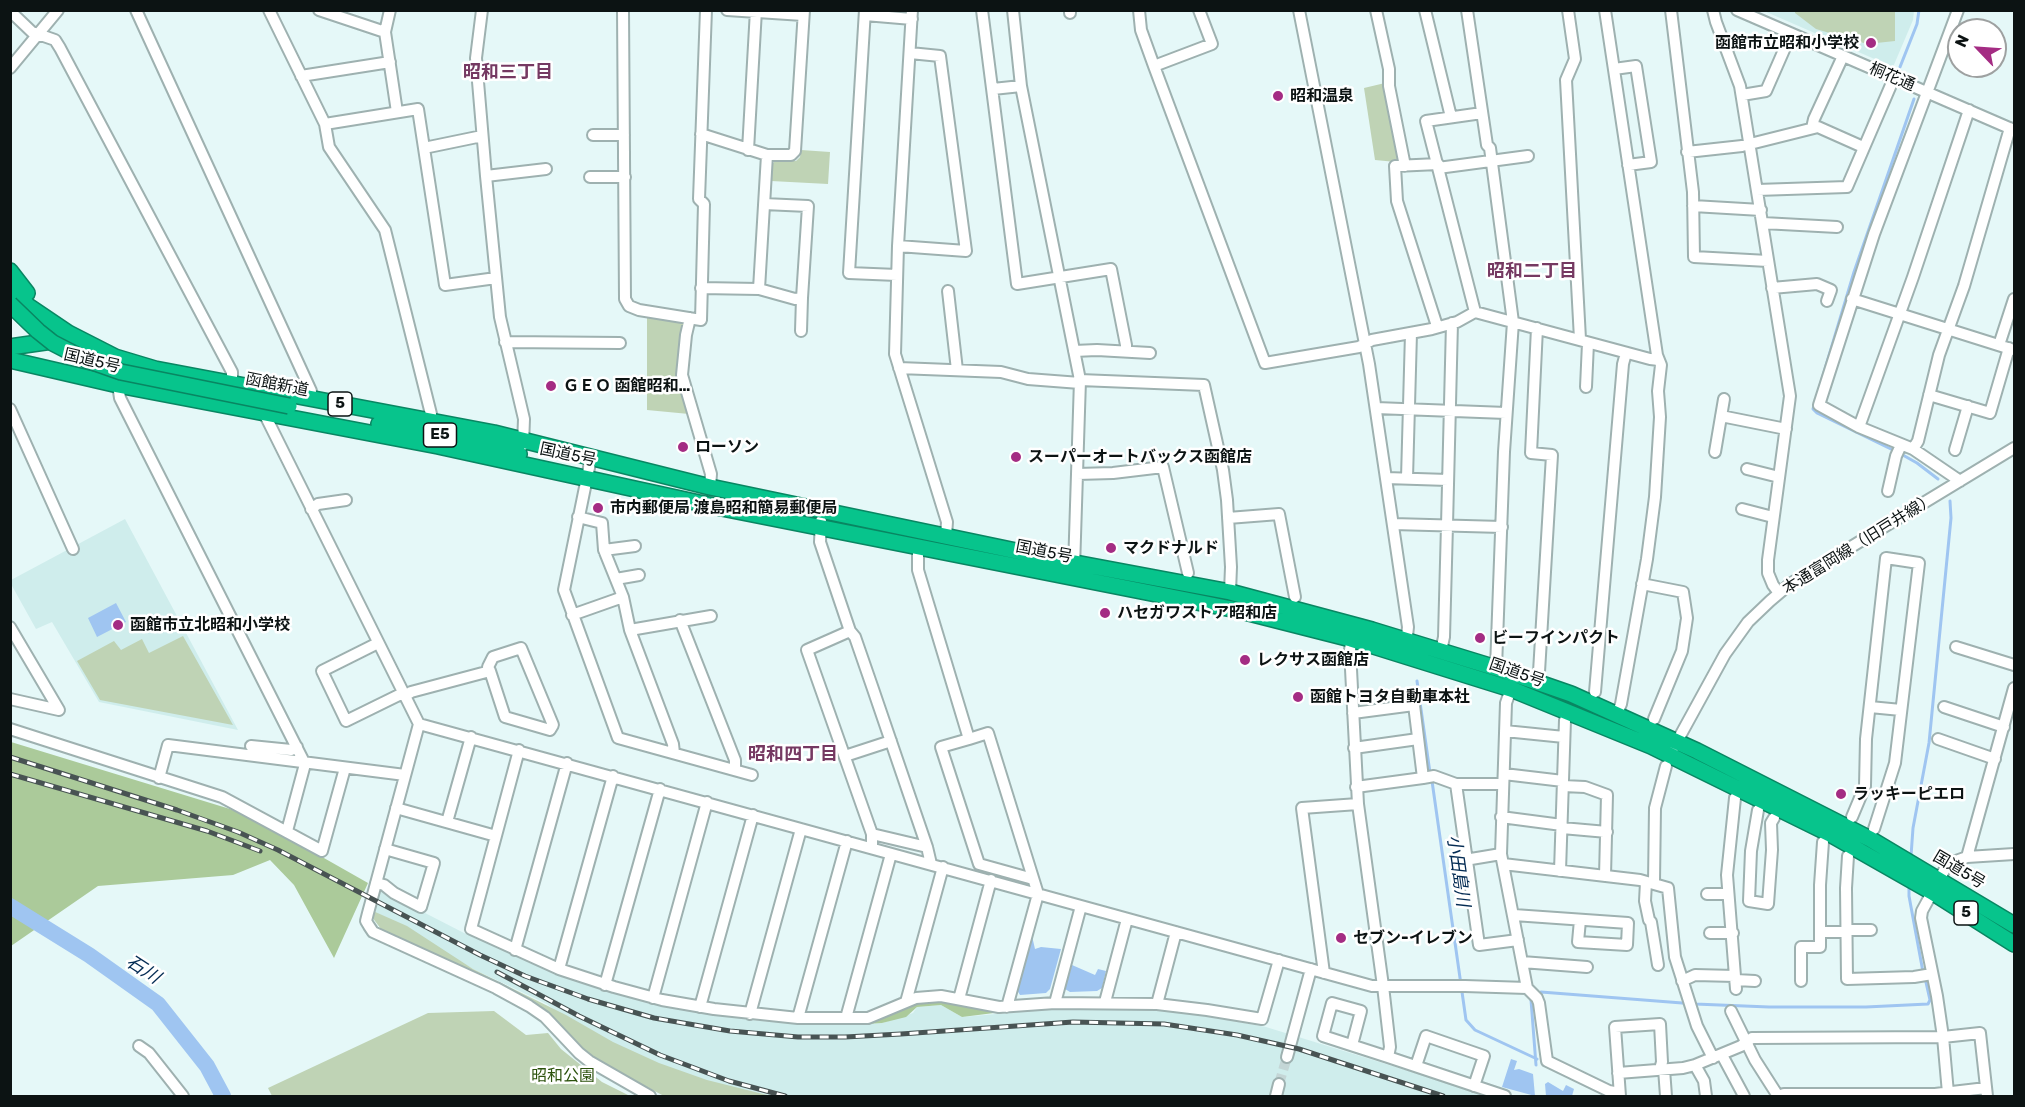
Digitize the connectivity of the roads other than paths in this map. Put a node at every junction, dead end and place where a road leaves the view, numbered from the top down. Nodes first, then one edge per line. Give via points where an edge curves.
1 (58, 10) edge
2 (136, 10) edge
3 (269, 10) edge
4 (319, 10) edge
5 (390, 10) edge
6 (482, 10) edge
7 (623, 10) edge
8 (706, 10) edge
9 (727, 10) edge
10 (982, 10) edge
11 (1013, 10) edge
12 (1139, 10) edge
13 (1199, 10) edge
14 (1299, 10) edge
15 (1376, 10) edge
16 (1425, 10) edge
17 (1467, 10) edge
18 (1568, 10) edge
19 (1605, 10) edge
20 (1671, 10) edge
21 (1713, 10) edge
22 (1737, 10) edge
23 (1958, 10) edge
24 (10, 11) edge
25 (756, 11) edge
26 (804, 13) edge
27 (865, 13) edge
28 (912, 15) edge
29 (385, 32) junction
30 (38, 34) junction
31 (1791, 34) junction
32 (910, 53) junction
33 (1843, 56) junction
34 (390, 62) junction
35 (1154, 66) junction
36 (10, 68) edge
37 (1614, 69) junction
38 (301, 76) junction
39 (1894, 78) junction
40 (1020, 86) junction
41 (993, 89) junction
42 (1926, 92) junction
43 (1742, 95) junction
44 (1969, 110) junction
45 (397, 112) junction
46 (1482, 114) junction
47 (1451, 117) junction
48 (325, 124) junction
49 (1812, 128) junction
50 (2012, 129) edge
51 (701, 134) junction
52 (593, 135) dead end
53 (624, 135) junction
54 (482, 136) junction
55 (1750, 143) junction
56 (1863, 147) junction
57 (424, 148) junction
58 (748, 150) junction
59 (1687, 152) junction
60 (767, 155) junction
61 (1528, 156) dead end
62 (1491, 161) junction
63 (1628, 165) junction
64 (1405, 166) junction
65 (1438, 166) junction
66 (546, 169) dead end
67 (486, 176) junction
68 (590, 177) dead end
69 (625, 177) junction
70 (1757, 190) junction
71 (764, 204) junction
72 (1693, 206) junction
73 (1761, 210) junction
74 (1762, 223) junction
75 (1837, 227) dead end
76 (898, 246) junction
77 (1768, 261) junction
78 (10, 271) edge
79 (897, 275) junction
80 (496, 278) junction
81 (1060, 279) junction
82 (10, 287) edge
83 (701, 288) junction
84 (1772, 288) junction
85 (759, 289) junction
86 (948, 291) dead end
87 (802, 298) junction
88 (1852, 299) junction
89 (2014, 299) edge
90 (1827, 301) dead end
91 (10, 304) edge
92 (1475, 312) junction
93 (1899, 314) junction
94 (690, 318) junction
95 (1513, 322) junction
96 (1452, 323) junction
97 (55, 324) junction
98 (1437, 326) junction
99 (1537, 328) junction
100 (1948, 330) junction
101 (801, 331) dead end
102 (1411, 333) junction
103 (1584, 341) junction
104 (44, 342) junction
105 (505, 342) junction
106 (620, 343) dead end
107 (1364, 344) junction
108 (91, 346) junction
109 (10, 347) edge
110 (2007, 348) edge
111 (1126, 350) junction
112 (1074, 351) junction
113 (1150, 353) dead end
114 (1626, 353) junction
115 (13, 359) edge
116 (1659, 360) junction
117 (899, 368) junction
118 (47, 369) junction
119 (957, 370) junction
120 (1080, 381) junction
121 (232, 383) junction
122 (118, 385) junction
123 (1586, 387) dead end
124 (311, 391) dead end
125 (1929, 395) junction
126 (1724, 399) dead end
127 (1968, 406) junction
128 (1376, 408) junction
129 (10, 409) edge
130 (1409, 409) junction
131 (263, 411) junction
132 (1449, 411) junction
133 (1506, 413) junction
134 (1721, 416) junction
135 (1859, 427) junction
136 (1786, 429) junction
137 (429, 433) junction
138 (522, 448) junction
139 (2014, 448) edge
140 (1913, 449) junction
141 (1899, 450) junction
142 (1955, 450) dead end
143 (1715, 452) dead end
144 (591, 458) junction
145 (1747, 469) dead end
146 (1077, 474) junction
147 (1775, 476) dead end
148 (587, 478) junction
149 (1386, 478) junction
150 (1407, 478) junction
151 (1448, 480) junction
152 (1960, 481) junction
153 (710, 487) junction
154 (1888, 491) dead end
155 (346, 500) dead end
156 (1742, 508) dead end
157 (311, 509) junction
158 (822, 511) junction
159 (1769, 516) dead end
160 (578, 517) junction
161 (1228, 518) junction
162 (1393, 525) junction
163 (1447, 525) junction
164 (820, 527) junction
165 (1502, 527) junction
166 (946, 536) junction
167 (635, 546) dead end
168 (918, 547) junction
169 (73, 549) dead end
170 (604, 550) junction
171 (1073, 569) junction
172 (1188, 573) dead end
173 (639, 575) dead end
174 (616, 579) junction
175 (1642, 584) junction
176 (1230, 592) junction
177 (1779, 593) junction
178 (622, 597) junction
179 (1295, 597) dead end
180 (572, 615) junction
181 (711, 616) dead end
182 (680, 621) junction
183 (10, 627) edge
184 (630, 630) junction
185 (850, 632) junction
186 (1352, 632) junction
187 (378, 643) junction
188 (1956, 647) dead end
189 (1406, 648) junction
190 (1441, 651) junction
191 (2014, 665) edge
192 (1496, 668) junction
193 (490, 671) junction
194 (1539, 672) dead end
195 (2014, 688) edge
196 (1511, 689) junction
197 (1595, 692) dead end
198 (404, 694) junction
199 (10, 699) edge
200 (1870, 707) junction
201 (1944, 707) dead end
202 (1901, 710) junction
203 (1353, 713) junction
204 (1617, 714) junction
205 (1654, 719) dead end
206 (1565, 720) dead end
207 (419, 724) junction
208 (2004, 727) junction
209 (10, 729) edge
210 (1505, 731) junction
211 (471, 737) junction
212 (1564, 737) junction
213 (969, 739) junction
214 (1418, 739) junction
215 (1938, 739) dead end
216 (891, 741) junction
217 (251, 746) dead end
218 (297, 747) junction
219 (1354, 748) junction
220 (519, 750) junction
221 (674, 753) junction
222 (1671, 754) junction
223 (844, 756) junction
224 (1995, 759) junction
225 (567, 763) junction
226 (305, 764) junction
227 (345, 768) junction
228 (735, 770) junction
229 (405, 775) junction
230 (752, 775) dead end
231 (613, 776) junction
232 (159, 778) junction
233 (1423, 778) junction
234 (1503, 779) junction
235 (1563, 783) junction
236 (1456, 784) junction
237 (1356, 787) junction
238 (660, 789) junction
239 (1735, 798) dead end
240 (707, 802) junction
241 (1358, 804) junction
242 (396, 808) junction
243 (1758, 810) dead end
244 (753, 815) junction
245 (1852, 817) dead end
246 (1502, 818) junction
247 (1773, 818) dead end
248 (447, 822) junction
249 (1562, 826) junction
250 (801, 829) junction
251 (1874, 829) dead end
252 (287, 831) junction
253 (1607, 832) junction
254 (872, 834) junction
255 (496, 836) junction
256 (847, 841) junction
257 (1823, 842) dead end
258 (927, 847) junction
259 (872, 848) junction
260 (385, 849) junction
261 (891, 854) junction
262 (2014, 854) edge
263 (1848, 856) dead end
264 (1967, 857) junction
265 (1502, 859) junction
266 (1465, 860) junction
267 (931, 864) junction
268 (979, 864) junction
269 (943, 867) junction
270 (1560, 871) junction
271 (1605, 876) junction
272 (986, 879) junction
273 (1033, 879) junction
274 (1650, 882) junction
275 (376, 883) junction
276 (1935, 885) junction
277 (1038, 894) junction
278 (1707, 894) dead end
279 (1728, 894) junction
280 (1081, 906) junction
281 (1514, 915) junction
282 (1127, 919) junction
283 (1580, 920) junction
284 (2014, 925) edge
285 (1871, 930) dead end
286 (1846, 931) junction
287 (1176, 932) junction
288 (1821, 932) junction
289 (1710, 933) dead end
290 (1733, 933) junction
291 (1518, 940) junction
292 (2014, 944) edge
293 (515, 950) junction
294 (1279, 960) junction
295 (1522, 962) junction
296 (1659, 965) dead end
297 (1587, 967) dead end
298 (559, 969) junction
299 (1311, 969) junction
300 (1324, 973) junction
301 (1927, 975) junction
302 (1682, 981) junction
303 (1755, 981) dead end
304 (1802, 981) dead end
305 (1736, 982) junction
306 (605, 985) junction
307 (1383, 986) junction
308 (1532, 993) junction
309 (653, 998) junction
310 (959, 999) junction
311 (906, 1002) junction
312 (1105, 1002) junction
313 (1055, 1003) junction
314 (1156, 1004) junction
315 (1007, 1006) junction
316 (700, 1007) junction
317 (1731, 1011) dead end
318 (750, 1014) junction
319 (798, 1018) junction
320 (846, 1018) junction
321 (1943, 1037) junction
322 (1747, 1042) junction
323 (1352, 1045) dead end
324 (139, 1046) dead end
325 (1717, 1056) junction
326 (1287, 1057) tunnel mouth
327 (1388, 1057) junction
328 (1695, 1065) junction
329 (1416, 1066) junction
330 (1662, 1069) junction
331 (1618, 1073) junction
332 (1279, 1084) tunnel mouth
333 (1474, 1086) junction
334 (1987, 1092) edge
335 (1948, 1093) junction
336 (1620, 1095) edge
337 (1928, 1095) edge
338 (183, 1096) edge
339 (650, 1096) edge
340 (1276, 1096) edge
341 (1505, 1096) edge
342 (1666, 1096) edge
343 (1706, 1096) edge
344 (1744, 1096) edge
345 (1778, 1096) edge

1 - 30 street
2 - 124 street
3 - 38 street
4 - 29 street
5 - 29 street
6 - 54 street via 476,58
7 - 53 street
8 - 51 street
9 - 25 street
10 - 41 street
11 - 40 street
12 - 35 street via 1141,30
13 - 35 street via 1212,44
14 - 107 street
15 - 64 street
16 - 47 street
17 - 46 street
18 - 103 street via 1575,59 1566,80
19 - 37 street
20 - 59 street
21 - 43 street
22 - 31 street, 桐花通
23 - 42 street
24 - 30 street
25 - 26 street
25 - 58 street
26 - 60 street via 795,151 791,155
27 - 28 street
27 - 79 street via 849,273
28 - 32 street
29 - 34 street
30 - 36 street
30 - 121 street via 55,40 60,48 232,372
31 - 33 street, 桐花通
31 - 43 street via 1766,91
32 - 76 street
32 - 76 street via 940,56 966,251
33 - 39 street, 桐花通
33 - 49 street
34 - 38 street
34 - 45 street
35 - 107 street via 1265,363
37 - 63 street
37 - 63 street via 1636,66 1651,162
38 - 48 street
39 - 42 street, 桐花通
39 - 56 street
40 - 41 street
40 - 81 street
41 - 81 street via 1017,284
42 - 44 street, 桐花通
42 - 88 street
43 - 55 street
44 - 50 street, 桐花通
44 - 93 street
45 - 48 street
45 - 57 street via 418,109
46 - 47 street
46 - 62 street
47 - 65 street via 1426,121
48 - 137 street via 329,147 385,230 431,414
49 - 55 street
49 - 56 street via 1818,127
50 - 100 street
51 - 58 street
51 - 83 street
52 - 53 street
53 - 69 street
54 - 57 street
54 - 67 street
55 - 59 street
55 - 70 street
56 - 70 street via 1847,187
57 - 80 street via 445,285
58 - 60 street
59 - 72 street
60 - 71 street
61 - 62 street
62 - 65 street
62 - 95 street
63 - 116 street
64 - 65 street
64 - 98 street via 1395,166 1397,201
65 - 92 street
66 - 67 street
67 - 80 street
68 - 69 street
69 - 94 street via 626,303 639,310
70 - 73 street
71 - 85 street
71 - 87 street via 808,206
72 - 73 street
72 - 77 street via 1694,257
73 - 74 street
74 - 75 street
74 - 77 street
76 - 79 street
77 - 84 street
78 - 97 highway, 5
79 - 117 street via 895,354
80 - 105 street
81 - 111 street via 1111,269
81 - 112 street
82 - 97 highway, 国道5号 / 5 via 28,306
83 - 85 street
83 - 94 street via 701,320
84 - 90 street via 1817,284 1831,290
84 - 136 street via 1790,396
85 - 87 street
86 - 119 street
87 - 101 street
88 - 93 street
88 - 135 street via 1819,405
89 - 110 street
91 - 137 highway, 函館新道 / E5, bridge via 53,343 121,372
92 - 95 street
92 - 96 street
93 - 100 street
93 - 135 street
94 - 153 street via 683,383 711,474
95 - 99 street
95 - 133 street
96 - 98 street
96 - 132 street
97 - 108 highway, 国道5号 / 5
98 - 102 street
99 - 103 street
99 - 194 street via 1531,453 1552,455
100 - 110 street
100 - 125 street
102 - 107 street
102 - 130 street
103 - 114 street
103 - 123 street
104 - 108 highway, 国道5号 / 5 via 61,339
104 - 109 highway, 国道5号 / 5
104 - 118 highway via 38,358
105 - 106 street
105 - 138 street via 524,419
107 - 128 street
108 - 121 highway, 国道5号 / 5 via 154,369
110 - 127 street via 1990,413
111 - 112 street
111 - 113 street
112 - 120 street
114 - 116 street
114 - 197 street
115 - 118 highway, 国道5号 / 5
116 - 175 street via 1655,486
117 - 119 street
117 - 166 street via 947,522
118 - 122 highway, 国道5号 / 5
119 - 120 street
120 - 146 street
120 - 161 street via 1204,385 1223,470
121 - 137 highway, 国道5号 / 5
122 - 131 highway, 国道5号 / 5
122 - 218 street via 120,398
125 - 127 street
125 - 140 street
126 - 134 street
127 - 142 street
128 - 130 street
128 - 149 street
129 - 169 street
130 - 132 street
130 - 150 street
131 - 137 highway, 国道5号 / 5
131 - 157 street
132 - 133 street
132 - 151 street
133 - 165 street
134 - 136 street
134 - 143 street
135 - 141 street
136 - 177 street via 1768,560 1768,573
137 - 138 highway, 函館新道 / E5
137 - 148 highway, 国道5号 / 5
138 - 144 highway, 国道5号 / 5
138 - 148 highway, 函館新道 / E5
139 - 152 street, 本通富岡線（旧戸井線）
140 - 141 street
140 - 152 street
141 - 154 street
144 - 148 street
144 - 153 highway, 国道5号 / 5
145 - 147 street
146 - 171 street
146 - 172 street via 1163,467
148 - 160 street
148 - 164 highway, 国道5号 / 5
149 - 150 street
149 - 162 street
150 - 151 street
151 - 163 street
152 - 177 street, 本通富岡線（旧戸井線）
153 - 158 highway, 国道5号 / 5
155 - 157 street via 318,504
156 - 159 street
157 - 187 street
158 - 164 street
158 - 166 highway, 国道5号 / 5
160 - 170 street via 602,523
160 - 180 street via 564,590
161 - 176 street
161 - 179 street via 1279,514
162 - 163 street
162 - 189 street via 1408,627
163 - 165 street
163 - 190 street
164 - 168 highway, 国道5号 / 5
164 - 185 street via 820,542
165 - 192 street
166 - 171 highway, 国道5号 / 5
167 - 170 street
168 - 171 highway, 国道5号 / 5
168 - 213 street via 918,570
170 - 174 street
171 - 176 highway, 国道5号 / 5
171 - 186 highway, 国道5号 / 5 via 1237,610
173 - 174 street
174 - 178 street
175 - 204 street
175 - 205 street via 1683,592 1687,618 1682,651
176 - 186 highway, 国道5号 / 5
177 - 222 street, 本通富岡線（旧戸井線） via 1748,622 1725,654
178 - 180 street
178 - 184 street
180 - 221 street via 618,738
181 - 182 street
182 - 184 street
182 - 228 street via 735,760
183 - 199 street via 59,710
184 - 221 street
185 - 216 street
185 - 223 street via 807,650
186 - 189 highway, 国道5号 / 5
186 - 203 street
187 - 198 street
187 - 198 street via 322,671 346,721
188 - 191 street
189 - 190 highway, 国道5号 / 5
189 - 196 highway, 国道5号 / 5
190 - 192 highway, 国道5号 / 5
192 - 204 highway, 国道5号 / 5
193 - 193 street via 493,657 521,648 554,725 550,730 505,717
193 - 198 street
195 - 208 street
196 - 210 street
196 - 222 highway, 国道5号 / 5
198 - 207 street
200 - 202 street
200 - 202 street via 1886,558 1919,563
200 - 245 street via 1865,786
201 - 208 street
202 - 251 street via 1894,769
203 - 214 street via 1414,705
203 - 219 street
204 - 222 highway, 国道5号 / 5
206 - 212 street
207 - 211 street
207 - 229 street
208 - 224 street
209 - 232 street
210 - 212 street
210 - 234 street
211 - 220 street
211 - 248 street
212 - 235 street
213 - 268 street via 941,747
213 - 273 street via 988,733
214 - 219 street
214 - 233 street
215 - 224 street
216 - 223 street
216 - 258 street
217 - 218 street via 291,750
218 - 226 street
219 - 237 street
220 - 225 street
220 - 255 street
221 - 228 street
222 - 274 street, 本通富岡線（旧戸井線） via 1655,808
222 - 276 highway, 国道5号 / 5 via 1830,834 1916,883
222 - 276 highway, 国道5号 / 5 via 1847,826 1917,866
223 - 254 street
224 - 264 street
225 - 231 street
225 - 293 street
226 - 227 street
226 - 232 street via 168,745
226 - 252 street
227 - 229 street
227 - 252 street via 322,851
228 - 230 street
229 - 242 street
231 - 238 street
231 - 298 street
232 - 252 street via 222,797
233 - 236 street
233 - 237 street
234 - 235 street
234 - 236 street
234 - 246 street
235 - 249 street
235 - 253 street via 1607,795
236 - 266 street
237 - 241 street
238 - 240 street
238 - 306 street
239 - 279 street
240 - 244 street
240 - 309 street
241 - 300 street via 1302,808
241 - 307 street
242 - 248 street
242 - 260 street
243 - 247 street via 1749,901 1768,904
244 - 250 street
244 - 316 street
246 - 249 street
246 - 265 street
248 - 255 street
249 - 253 street
249 - 270 street
250 - 256 street
250 - 318 street
253 - 271 street
254 - 258 street
254 - 259 street
255 - 293 street via 471,929
256 - 259 street
256 - 319 street
257 - 288 street
258 - 267 street
259 - 261 street
260 - 275 street
260 - 275 street via 434,863 421,907
261 - 267 street
261 - 320 street
262 - 264 street
263 - 286 street
264 - 276 street via 1946,867
265 - 266 street
265 - 270 street
265 - 281 street
266 - 291 street via 1479,945
267 - 269 street
268 - 272 street
268 - 273 street
269 - 272 street
269 - 311 street
270 - 271 street
271 - 274 street
272 - 277 street
272 - 310 street
273 - 277 street
274 - 296 street, 本通富岡線（旧戸井線） via 1645,901
274 - 302 street via 1668,888 1675,957
275 - 339 street via 366,921 373,932 529,1006 584,1057
276 - 284 highway, 国道5号 / 5
276 - 292 highway, 国道5号 / 5
276 - 301 street via 1921,918
277 - 280 street
277 - 315 street
278 - 279 street
279 - 290 street
280 - 282 street
280 - 313 street
281 - 283 street
281 - 291 street
282 - 287 street
282 - 312 street
283 - 283 street via 1629,923 1627,945 1578,942
285 - 286 street
286 - 288 street
286 - 301 street via 1847,979
287 - 294 street
287 - 314 street
288 - 304 street via 1820,947 1801,947
289 - 290 street
290 - 305 street
291 - 295 street
293 - 298 street
294 - 299 street
294 - 314 street via 1262,1020
295 - 297 street
295 - 308 street
298 - 306 street
299 - 300 street
299 - 326 street
300 - 307 street
301 - 321 street
302 - 305 street via 1695,975
302 - 325 street via 1691,1009
303 - 305 street
306 - 309 street
307 - 308 street via 1462,986
307 - 327 street
308 - 336 street via 1546,1061
309 - 316 street
310 - 311 street via 941,996
310 - 315 street
311 - 320 street via 868,1018
312 - 313 street
312 - 314 street
313 - 315 street
316 - 318 street
317 - 322 street
318 - 319 street
319 - 320 street
321 - 322 street via 1752,1038
321 - 334 street via 1980,1033
321 - 335 street
322 - 325 street
322 - 345 street
323 - 327 street
324 - 338 street
325 - 328 street
325 - 344 street
327 - 329 street
328 - 330 street
328 - 343 street
329 - 333 street
329 - 333 street via 1426,1036 1484,1056
330 - 331 street
330 - 331 street via 1660,1024 1615,1027
330 - 342 street
331 - 336 street
332 - 340 street
333 - 341 street
334 - 335 street
335 - 337 street
337 - 345 street

